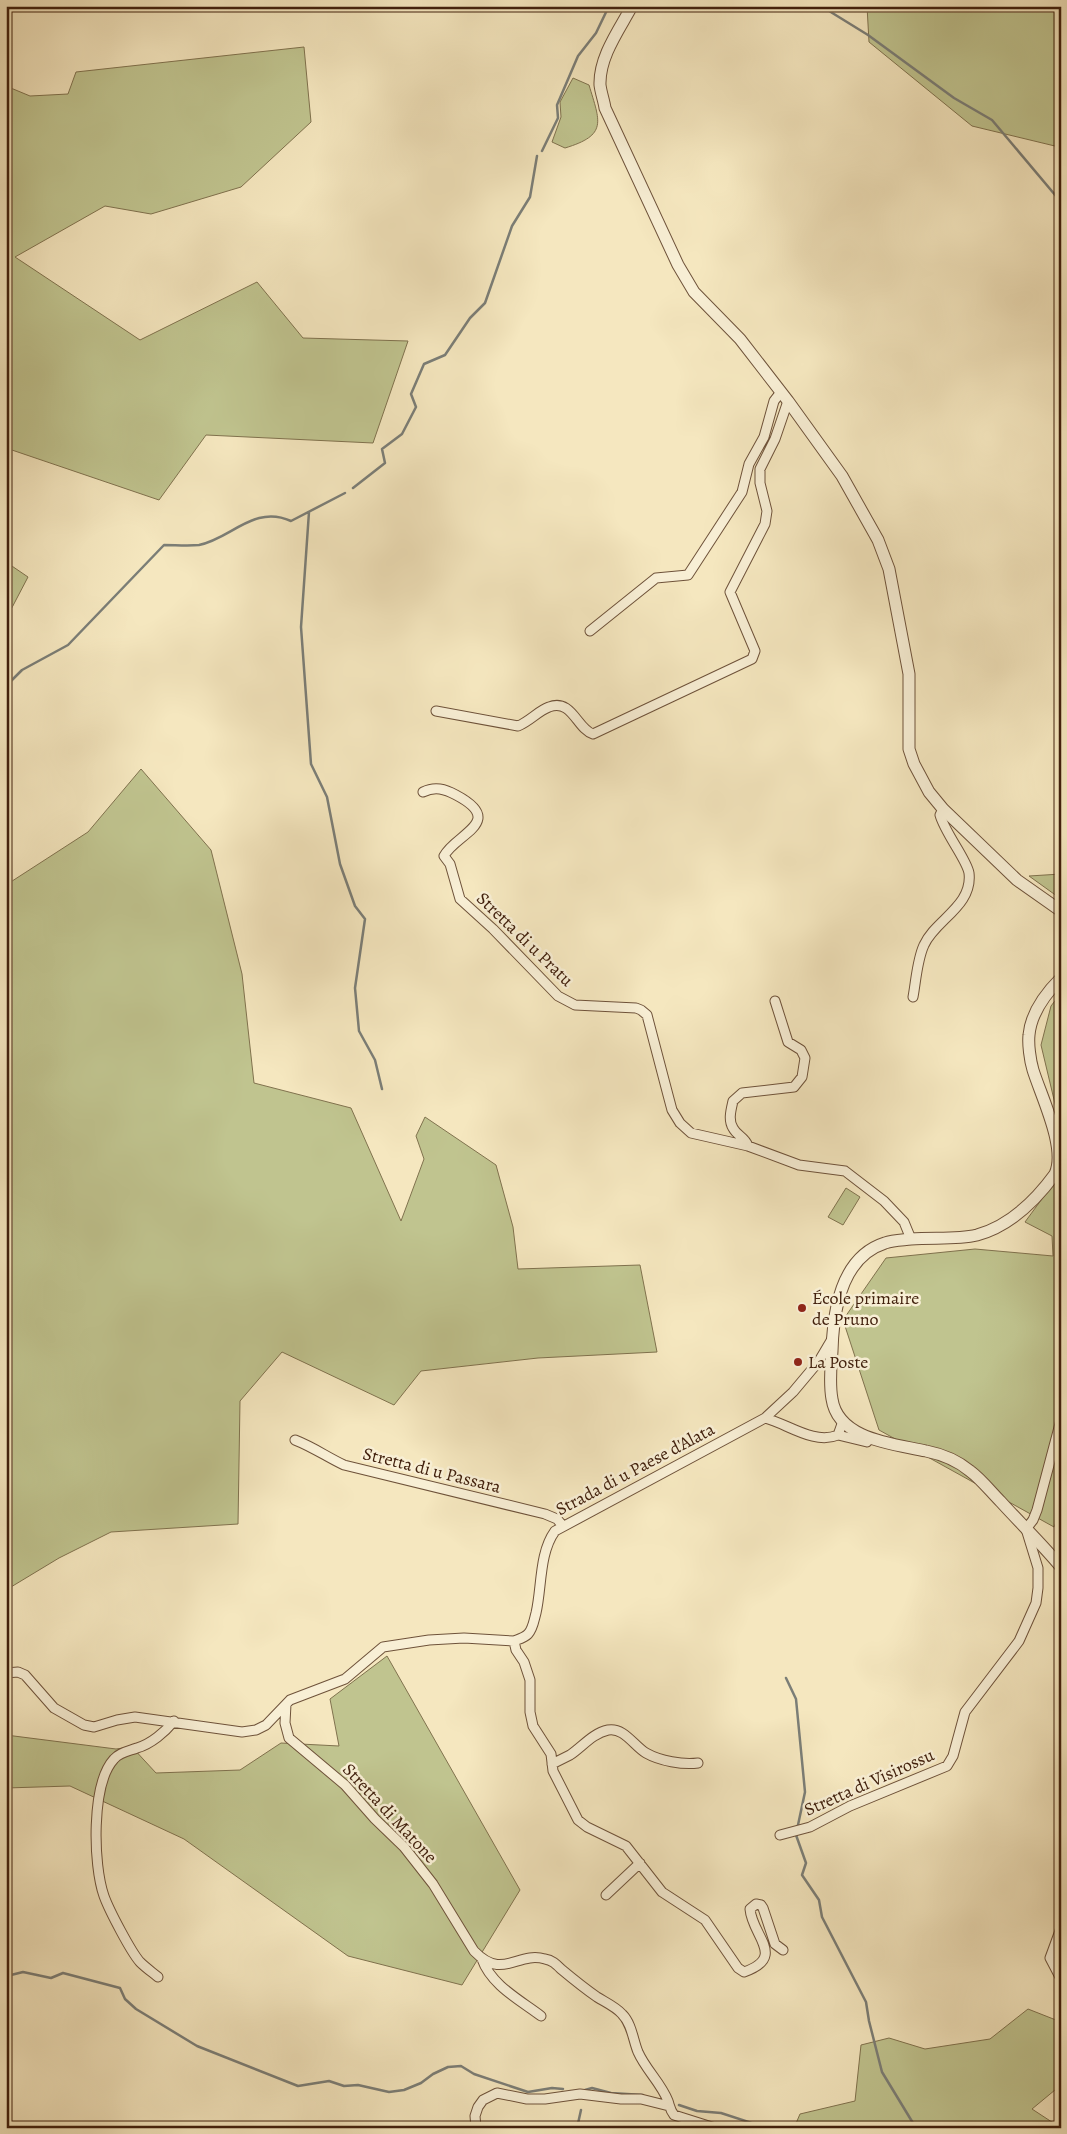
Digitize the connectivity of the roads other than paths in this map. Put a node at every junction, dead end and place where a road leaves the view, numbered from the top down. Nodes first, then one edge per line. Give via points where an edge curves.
1 (632, 6) edge
2 (785, 396) junction
3 (590, 631) dead end
4 (436, 711) dead end
5 (423, 792) dead end
6 (943, 809) junction
7 (1061, 911) edge
8 (1061, 978) edge
9 (913, 998) dead end
10 (775, 1001) dead end
11 (748, 1146) junction
12 (911, 1239) junction
13 (832, 1338) junction
14 (765, 1418) junction
15 (1061, 1420) edge
16 (843, 1421) junction
17 (838, 1435) junction
18 (295, 1440) dead end
19 (878, 1440) junction
20 (562, 1525) junction
21 (1026, 1529) junction
22 (1061, 1567) edge
23 (514, 1641) junction
24 (6, 1673) edge
25 (286, 1704) junction
26 (174, 1721) junction
27 (698, 1763) dead end
28 (552, 1764) junction
29 (780, 1835) dead end
30 (640, 1863) junction
31 (606, 1895) dead end
32 (1061, 1928) edge
33 (783, 1950) dead end
34 (482, 1959) junction
35 (158, 1977) dead end
36 (1061, 1979) edge
37 (541, 2016) dead end
38 (670, 2106) junction
39 (476, 2128) edge
40 (714, 2128) edge

1 - 2 street via 610,45 602,67 600,86 605,108 678,265 694,292 740,339
2 - 3 street via 774,401 764,438 749,464 742,492 688,575 656,578
2 - 4 street via 775,439 760,469 767,511 765,524 730,592 755,651 752,659 594,734 587,732 573,713 562,706 543,710 518,726
2 - 6 street via 842,476 878,540 892,584 909,674 909,749 929,792
5 - 11 street, Stretta di u Pratu via 431,788 450,792 476,812 477,820 470,833 448,848 444,856 450,864 460,899 558,996 575,1005 642,1010 647,1015 670,1103 680,1123 691,1133
6 - 7 street via 1017,880
6 - 9 street via 940,815 943,826 969,871 968,886 954,911 924,946
8 - 12 street via 1038,1006 1028,1035 1032,1068 1058,1133 1060,1163 1057,1172 1025,1209 997,1227 958,1238
10 - 11 street via 788,1042 805,1058 802,1077 794,1087 742,1093 733,1101 730,1118 734,1130
11 - 12 street, Stretta di u Pratu via 799,1165 845,1171 884,1201 904,1222
12 - 13 street via 884,1243 858,1262 846,1278 840,1294
13 - 14 street, Strada di u Paese d'Alata via 819,1361
13 - 16 street via 832,1400
14 - 17 street via 810,1435 831,1438
14 - 20 street, Strada di u Paese d'Alata
15 - 21 street via 1037,1510
16 - 17 street
16 - 19 street
17 - 19 street via 870,1443
18 - 20 street, Stretta di u Passara via 344,1465 545,1514
19 - 21 street via 927,1451 971,1471
20 - 23 street, Strada di u Paese d'Alata via 550,1538 531,1629 527,1635
21 - 22 street
21 - 29 street, Stretta di Visirossu via 1038,1568 1036,1603 1019,1641 965,1712 953,1756 946,1766 850,1806 810,1827
23 - 25 street via 464,1638 383,1647 345,1679 307,1692
23 - 28 street via 530,1680 533,1726 551,1754
24 - 26 street via 25,1675 54,1708 84,1725 94,1727 135,1717
25 - 26 street via 266,1725 256,1730 242,1732
25 - 34 street, Stretta di Matone via 285,1723 290,1738 345,1785 404,1847 433,1884
26 - 35 street via 152,1741 120,1753 113,1759 101,1786 96,1821 96,1850 103,1895 140,1962
27 - 28 street via 655,1757 615,1729 606,1730 586,1741 570,1755
28 - 30 street via 578,1820 626,1846
30 - 31 street
30 - 33 street via 662,1892 705,1920 744,1972 766,1956 766,1949 750,1916 750,1909 756,1904 763,1908 775,1944
32 - 36 street via 1050,1958
34 - 37 street, Stretta di Matone via 486,1971
34 - 38 street via 501,1965 544,1958 622,2014 630,2025 645,2066 654,2075
38 - 39 street via 640,2098 580,2094 527,2099 497,2093 483,2100 478,2108
38 - 40 street via 670,2110 682,2119

